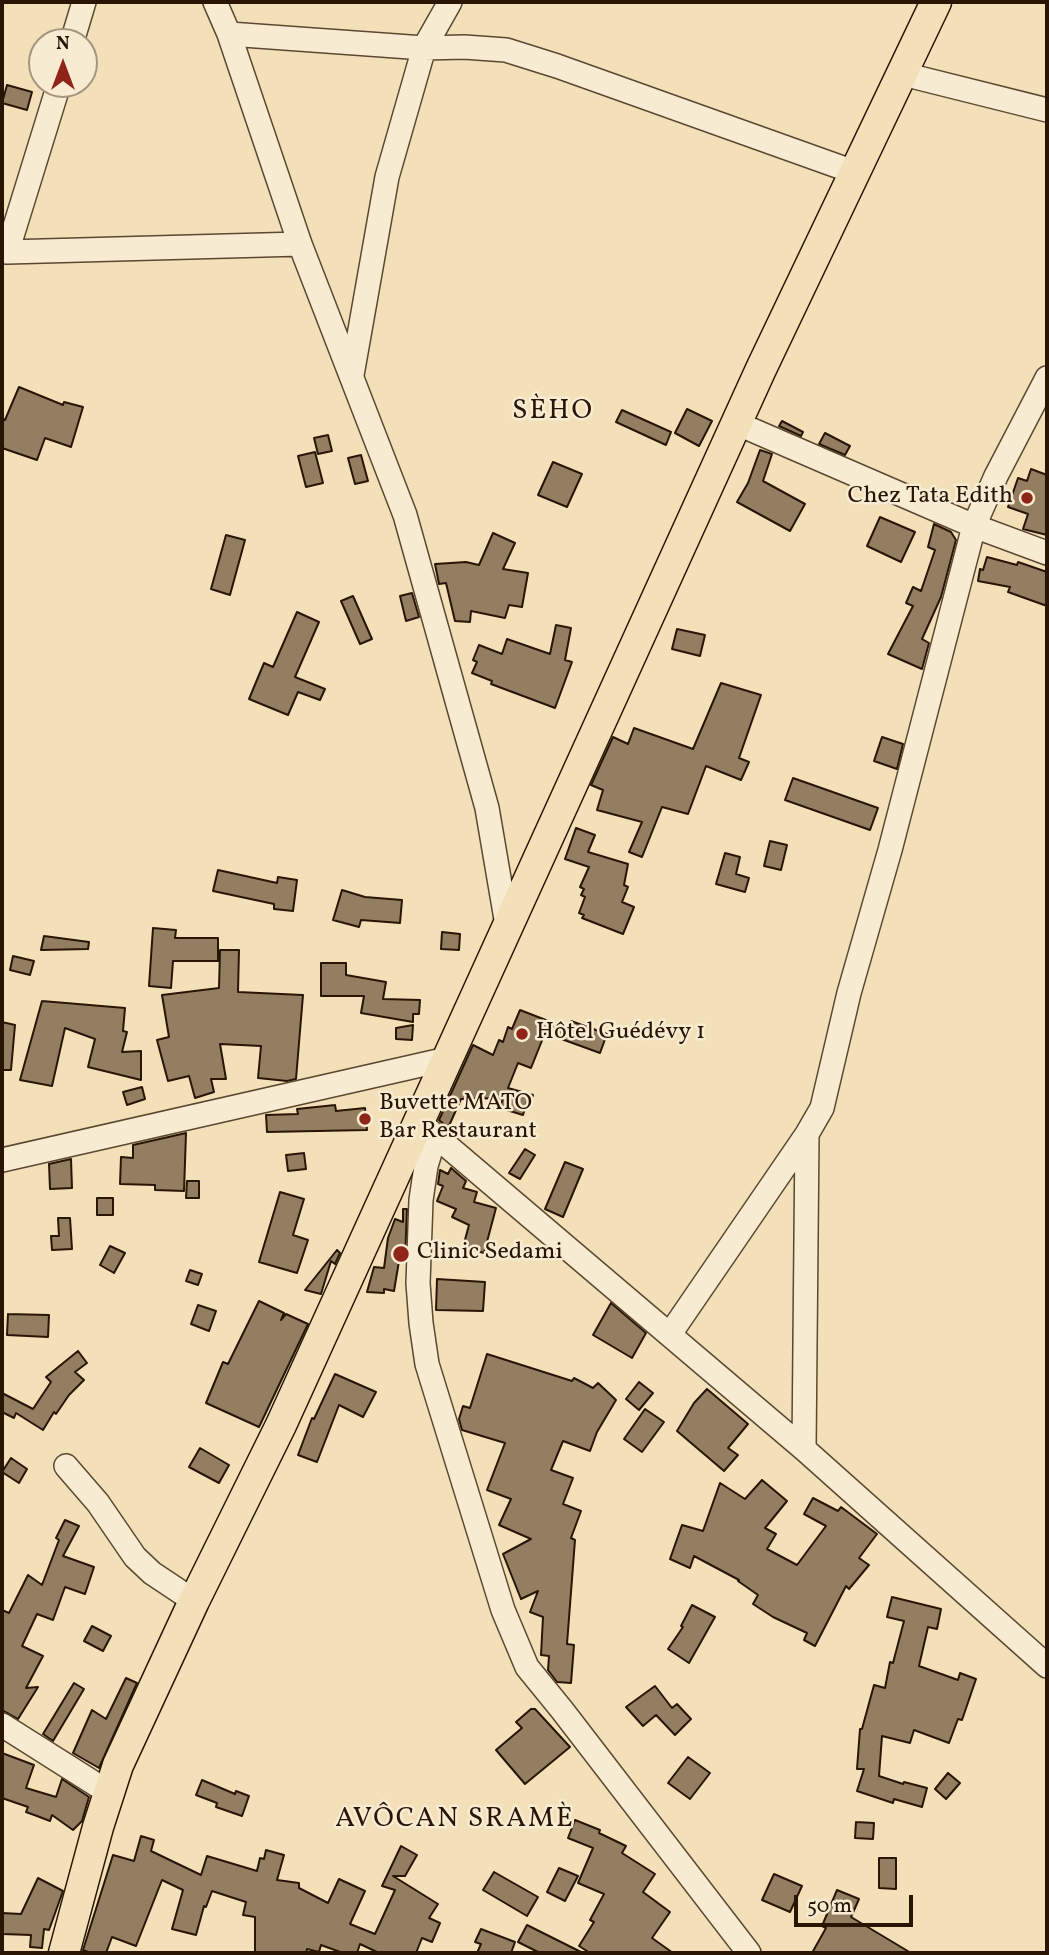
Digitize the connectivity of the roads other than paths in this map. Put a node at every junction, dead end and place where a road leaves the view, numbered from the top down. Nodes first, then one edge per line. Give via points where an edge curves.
1 (84, 2) edge
2 (215, 2) edge
3 (450, 2) edge
4 (936, 2) edge
5 (76, 28) edge
6 (229, 34) junction
7 (424, 48) junction
8 (903, 74) junction
9 (55, 98) edge
10 (1047, 110) edge
11 (854, 172) junction
12 (300, 244) junction
13 (352, 375) junction
14 (1047, 378) edge
15 (736, 423) junction
16 (974, 526) junction
17 (1047, 553) edge
18 (507, 925) junction
19 (447, 1059) junction
20 (427, 1129) junction
21 (807, 1134) junction
22 (2, 1160) edge
23 (670, 1334) junction
24 (804, 1449) junction
25 (66, 1466) dead end
26 (194, 1601) junction
27 (1047, 1665) edge
28 (2, 1725) edge
29 (108, 1792) junction
30 (64, 1953) edge
31 (749, 1953) edge

1 - 5 street
2 - 6 street
3 - 7 street
4 - 8 main road
6 - 7 street
6 - 12 street
7 - 11 street via 506,50
7 - 13 street via 387,177
8 - 10 street
8 - 11 main road
9 - 12 street via 7,252
11 - 15 main road
12 - 13 street
13 - 18 street via 405,515 486,808
14 - 16 street
15 - 16 street
15 - 18 main road
16 - 17 street
16 - 21 street via 822,1108
18 - 19 main road
19 - 20 main road
19 - 22 street
20 - 23 street
20 - 26 main road
20 - 31 street via 418,1283 427,1364 503,1610 527,1667
21 - 23 street
21 - 24 street
23 - 24 street
24 - 27 street
25 - 26 street via 135,1557
26 - 29 main road
28 - 29 street
29 - 30 main road

